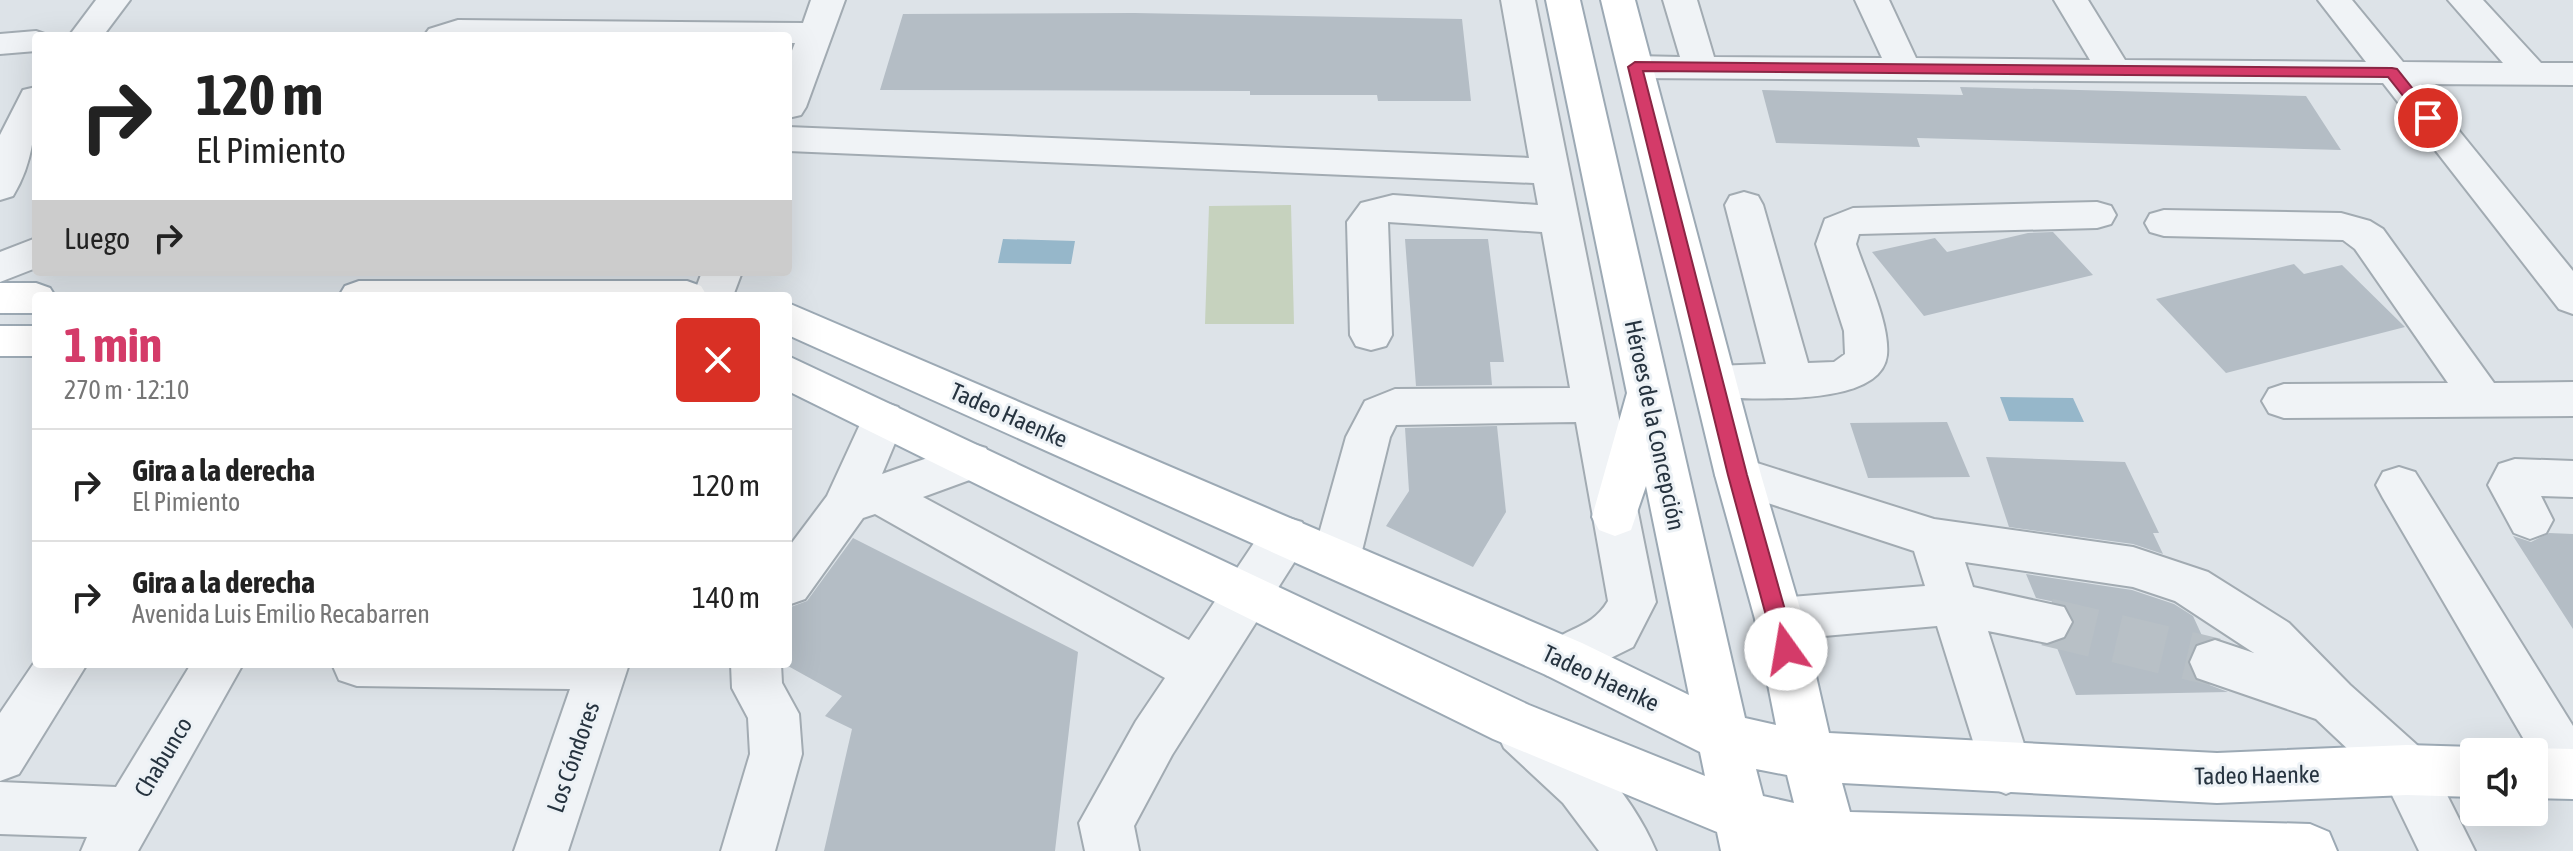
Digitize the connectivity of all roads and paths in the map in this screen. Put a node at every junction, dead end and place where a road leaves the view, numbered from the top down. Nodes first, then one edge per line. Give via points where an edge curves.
1 (113, 0) edge
2 (828, 0) edge
3 (1518, 0) edge
4 (1563, 0) edge
5 (1618, 0) edge
6 (1680, 0) edge
7 (1872, 0) edge
8 (2071, 0) edge
9 (2335, 0) edge
10 (2465, 0) edge
11 (89, 32) edge
12 (792, 33) edge
13 (815, 33) junction
14 (32, 41) edge
15 (0, 44) edge
16 (1635, 67) junction
17 (1700, 67) junction
18 (1904, 69) junction
19 (2114, 70) junction
20 (2392, 72) junction
21 (2532, 74) junction
22 (2573, 74) edge
23 (792, 96) edge
24 (32, 106) edge
25 (792, 139) edge
26 (1550, 171) junction
27 (0, 187) edge
28 (1744, 205) dead end
29 (2097, 215) dead end
30 (1559, 220) junction
31 (2164, 223) dead end
32 (32, 254) edge
33 (0, 268) edge
34 (0, 298) edge
35 (32, 298) edge
36 (2573, 299) edge
37 (792, 320) edge
38 (1371, 335) dead end
39 (0, 341) edge
40 (32, 341) edge
41 (792, 374) edge
42 (1791, 380) junction
43 (1715, 382) junction
44 (1648, 390) junction
45 (2573, 399) edge
46 (2483, 400) junction
47 (2284, 401) dead end
48 (1594, 405) junction
49 (883, 419) junction
50 (970, 461) junction
51 (1738, 475) junction
52 (2573, 479) edge
53 (2399, 485) dead end
54 (862, 500) junction
55 (1615, 517) junction
56 (2530, 520) dead end
57 (1285, 536) junction
58 (1934, 538) junction
59 (1336, 559) junction
60 (792, 580) edge
61 (1248, 597) junction
62 (1955, 604) junction
63 (1779, 619) junction
64 (2047, 622) tunnel mouth
65 (1564, 659) junction
66 (2215, 662) tunnel mouth
67 (59, 668) edge
68 (216, 668) edge
69 (603, 668) edge
70 (756, 668) edge
71 (1199, 671) junction
72 (2332, 701) junction
73 (1511, 722) junction
74 (1723, 737) junction
75 (1808, 756) junction
76 (0, 757) edge
77 (2006, 769) junction
78 (2407, 770) junction
79 (2460, 772) edge
80 (2548, 773) edge
81 (2573, 774) edge
82 (0, 808) edge
83 (119, 832) edge
84 (1744, 834) edge
85 (1832, 844) edge
86 (541, 851) edge
87 (748, 851) edge
88 (1112, 851) edge
89 (1629, 851) edge
90 (2310, 851) edge
91 (2448, 851) edge

1 - 11 street
2 - 13 street
3 - 26 street
4 - 44 main road, Héroes de la Concepción
5 - 16 main road
6 - 17 street
7 - 18 street
8 - 19 street
9 - 20 street
10 - 21 street
12 - 13 street
13 - 23 street
14 - 15 street
16 - 17 street
16 - 43 main road
17 - 18 street
18 - 19 street
19 - 20 street
20 - 21 street
20 - 36 street
21 - 22 street
24 - 27 street
25 - 26 street
26 - 30 street
28 - 42 street
29 - 42 street via 1853,221 1839,228 1836,244 1865,331 1866,358 1840,378
30 - 38 street via 1393,208 1375,212 1366,222
30 - 48 street
31 - 46 street via 2356,230 2369,239
32 - 33 street
34 - 35 main road
37 - 57 main road, Tadeo Haenke
39 - 40 main road
41 - 49 main road
42 - 43 street
43 - 51 main road
44 - 55 main road
44 - 74 main road, Héroes de la Concepción
45 - 46 street
46 - 47 street
48 - 55 street
48 - 59 street via 1395,406 1380,413 1368,437
49 - 50 main road
49 - 54 street
50 - 54 street
50 - 61 main road
51 - 58 street
51 - 63 main road
52 - 56 street via 2515,477 2511,485
53 - 81 street
54 - 60 street
54 - 71 street
55 - 65 street via 1632,602 1616,632
57 - 59 main road, Tadeo Haenke
57 - 61 street
58 - 62 street
58 - 72 street via 2133,567 2191,586 2272,638
59 - 65 main road, Tadeo Haenke
61 - 71 street
61 - 73 main road
62 - 63 street
62 - 64 street
62 - 77 street
63 - 75 main road
65 - 74 main road, Tadeo Haenke
66 - 72 street
67 - 76 street
68 - 83 street, Chabunco
69 - 86 street, Los Cóndores
70 - 87 street via 757,688 773,714 776,754
71 - 88 street via 1106,823
72 - 78 street
73 - 84 main road
73 - 89 street via 1590,792
74 - 75 main road, Tadeo Haenke
74 - 84 main road, Héroes de la Concepción
75 - 77 main road, Tadeo Haenke
75 - 85 main road
77 - 78 main road, Tadeo Haenke via 2217,778
78 - 79 main road, Tadeo Haenke
78 - 91 street
80 - 81 main road
82 - 83 street
84 - 85 main road
85 - 90 main road

